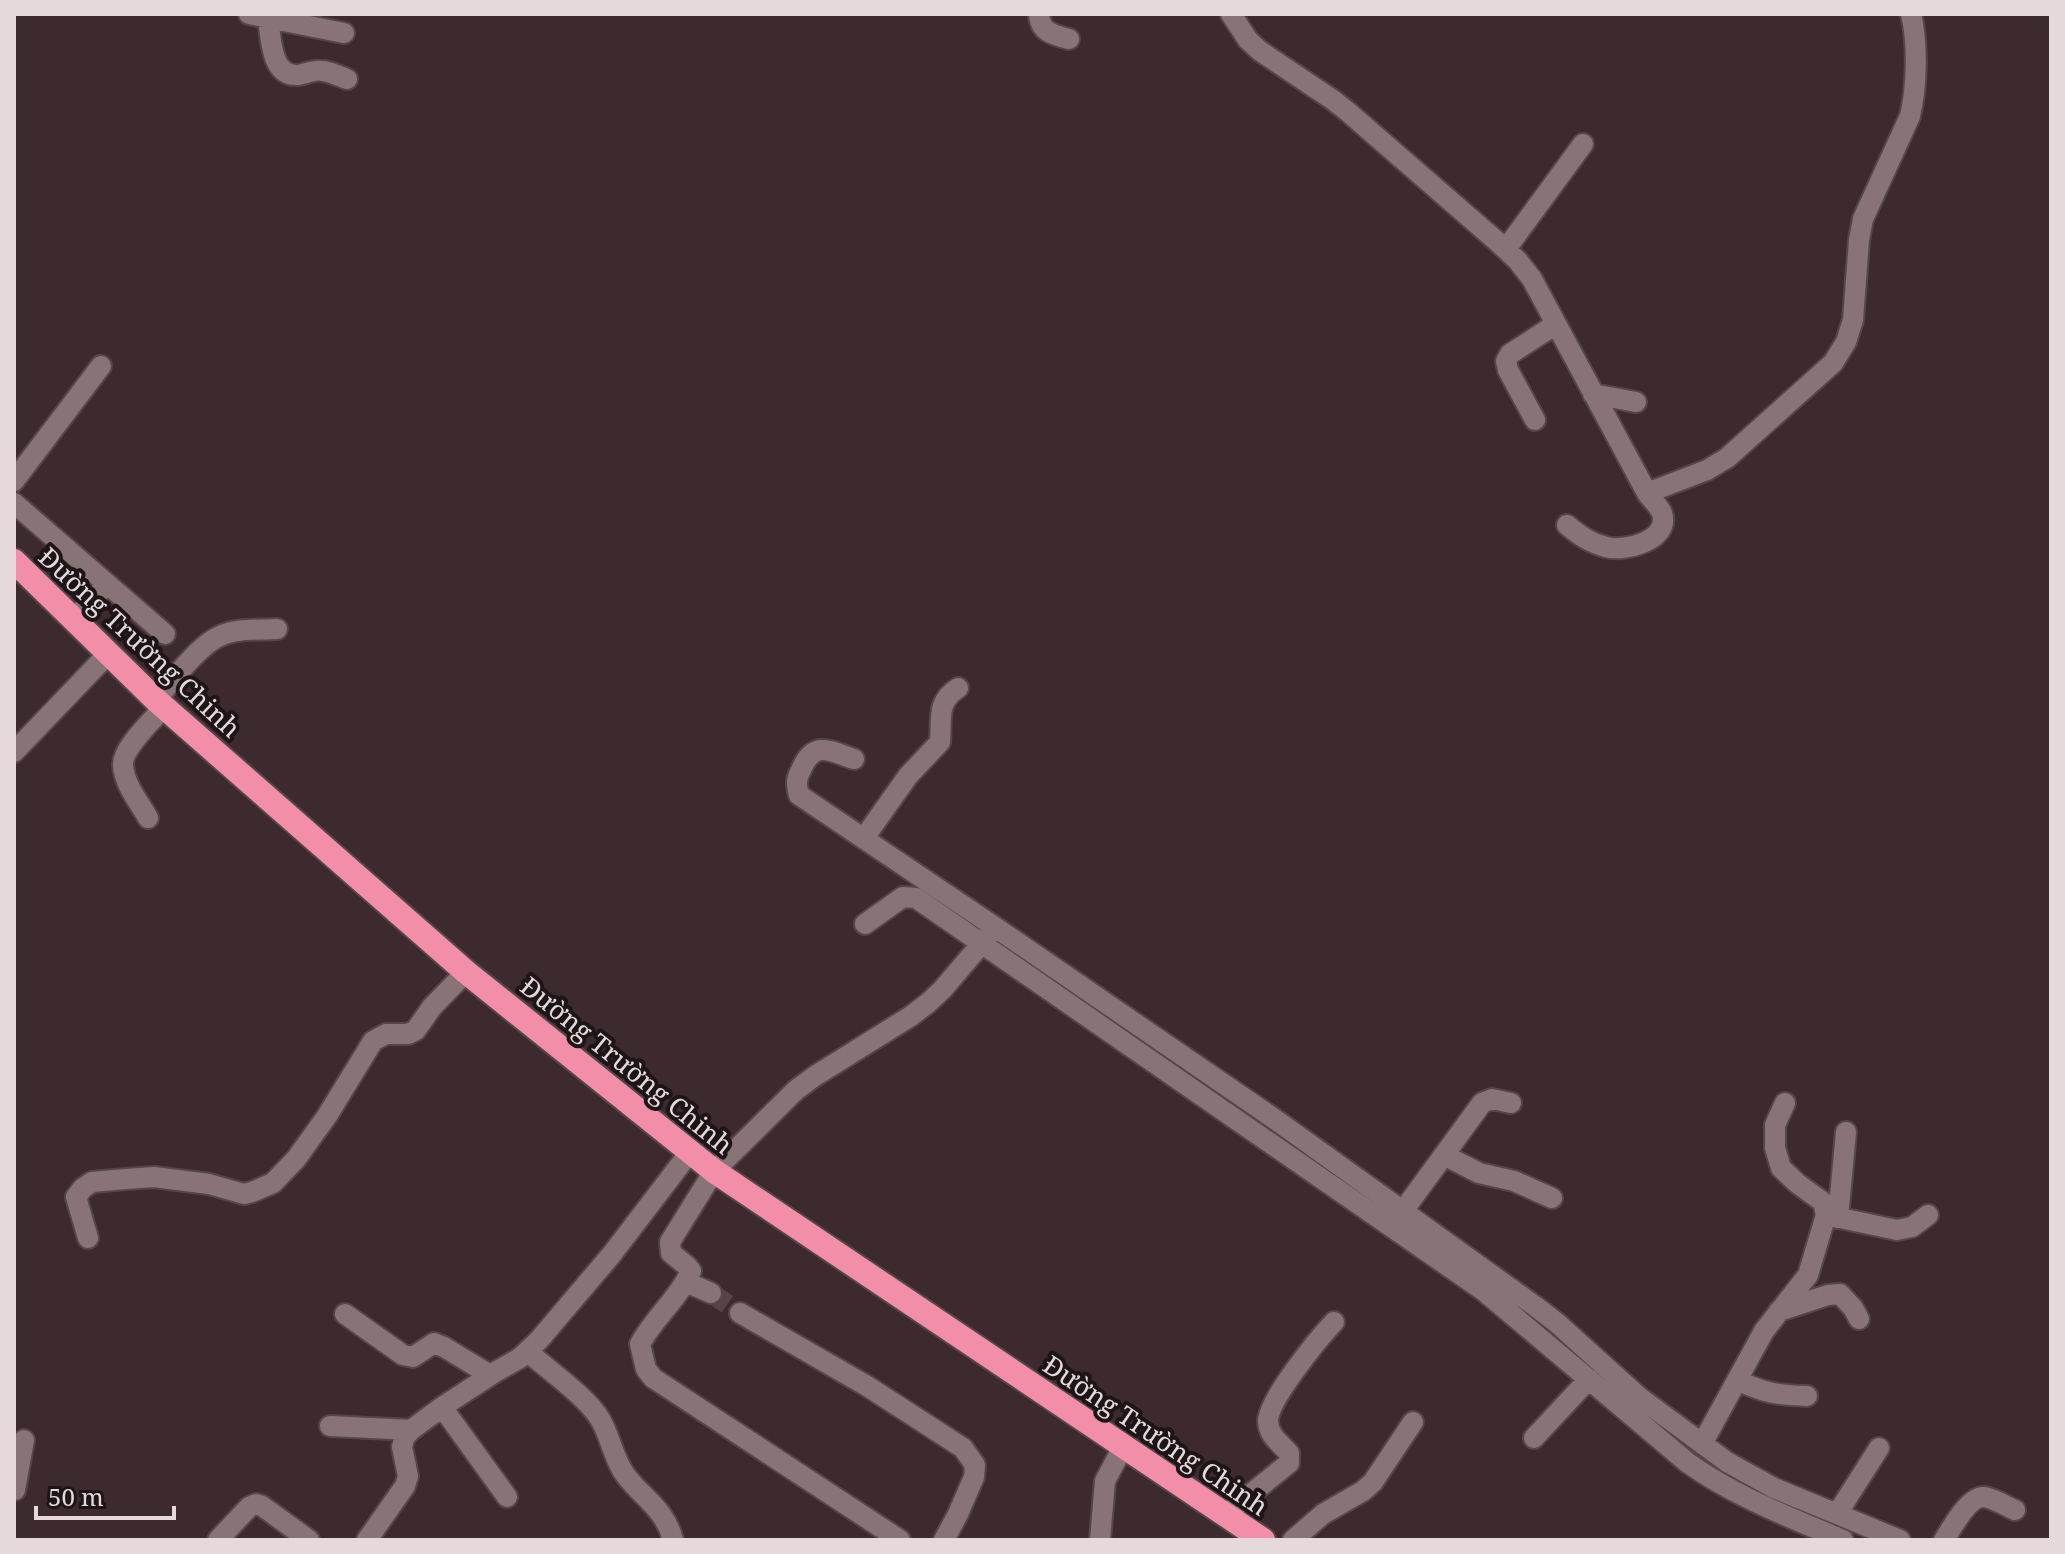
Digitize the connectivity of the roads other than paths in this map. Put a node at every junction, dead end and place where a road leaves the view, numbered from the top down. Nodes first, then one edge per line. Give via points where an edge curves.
1 (1039, 14) edge
2 (1231, 14) edge
3 (1911, 14) edge
4 (259, 16) edge
5 (344, 33) dead end
6 (1069, 39) dead end
7 (347, 79) dead end
8 (1583, 144) dead end
9 (1506, 249) junction
10 (1556, 324) junction
11 (101, 366) dead end
12 (1593, 394) junction
13 (1636, 402) dead end
14 (1535, 420) dead end
15 (14, 481) edge
16 (1647, 493) junction
17 (14, 503) edge
18 (1567, 525) dead end
19 (14, 561) edge
20 (107, 584) junction
21 (73, 620) junction
22 (277, 629) dead end
23 (165, 634) dead end
24 (108, 654) junction
25 (958, 688) dead end
26 (160, 704) junction
27 (14, 752) edge
28 (854, 759) dead end
29 (148, 818) dead end
30 (864, 838) junction
31 (865, 924) dead end
32 (989, 936) junction
33 (466, 972) junction
34 (1511, 1103) dead end
35 (1785, 1103) dead end
36 (1270, 1129) junction
37 (1846, 1132) dead end
38 (690, 1152) junction
39 (1444, 1155) junction
40 (714, 1171) junction
41 (1552, 1198) dead end
42 (1403, 1211) junction
43 (1928, 1215) dead end
44 (1832, 1217) junction
45 (88, 1238) dead end
46 (686, 1282) junction
47 (711, 1293) tunnel mouth
48 (1779, 1311) junction
49 (740, 1313) tunnel mouth
50 (345, 1314) dead end
51 (1859, 1319) dead end
52 (1334, 1322) dead end
53 (527, 1351) junction
54 (490, 1375) junction
55 (1589, 1379) junction
56 (1737, 1380) junction
57 (1807, 1396) dead end
58 (442, 1407) junction
59 (1413, 1422) dead end
60 (330, 1426) dead end
61 (411, 1430) junction
62 (1534, 1438) dead end
63 (24, 1440) dead end
64 (1702, 1444) junction
65 (1123, 1447) junction
66 (1879, 1448) dead end
67 (15, 1490) edge
68 (507, 1497) dead end
69 (2015, 1510) dead end
70 (1837, 1514) junction
71 (1225, 1515) junction
72 (218, 1540) edge
73 (309, 1540) edge
74 (367, 1540) edge
75 (673, 1540) edge
76 (900, 1540) edge
77 (944, 1540) edge
78 (1100, 1540) edge
79 (1263, 1540) edge
80 (1293, 1540) edge
81 (1843, 1540) edge
82 (1900, 1540) edge
83 (1944, 1540) edge

1 - 6 street via 1043,29
2 - 9 street via 1260,51 1333,100
3 - 16 street via 1914,99 1863,219 1846,342 1833,363 1727,458
4 - 5 street
4 - 7 street via 281,70 290,75 324,71
8 - 9 street
9 - 10 street via 1532,279
10 - 12 street
10 - 14 street via 1506,361
11 - 15 street
12 - 13 street
12 - 16 street
16 - 18 street via 1662,521 1658,534 1642,544 1606,547
17 - 20 street
19 - 21 highway, Đường Trường Chinh
20 - 21 street
20 - 23 street
21 - 24 highway, Đường Trường Chinh
22 - 26 street via 220,635 205,646
24 - 26 highway, Đường Trường Chinh
24 - 27 street
25 - 30 street via 942,706 940,742
26 - 29 street via 123,764
26 - 33 highway, Đường Trường Chinh
28 - 30 street via 820,749 807,757 796,782 799,795
30 - 32 street
31 - 32 street via 903,897 916,898
32 - 36 street
32 - 40 street via 928,1003 796,1090
33 - 38 highway, Đường Trường Chinh
33 - 45 street via 416,1030 373,1041 327,1116 273,1183 244,1194 154,1177 92,1182 76,1197
34 - 39 street via 1482,1103
35 - 44 street via 1775,1125 1781,1168 1823,1202
36 - 42 street
36 - 55 street via 1484,1291
37 - 44 street
38 - 40 highway, Đường Trường Chinh
38 - 53 street via 612,1254
39 - 41 street
39 - 42 street
40 - 46 street via 670,1242 671,1253 691,1271
40 - 65 highway, Đường Trường Chinh
42 - 64 street via 1557,1323 1639,1397
43 - 44 street via 1897,1230
44 - 48 street via 1808,1275
46 - 47 street
46 - 76 street via 640,1344 653,1378
48 - 51 street via 1840,1294
48 - 56 street
49 - 77 street via 963,1448 975,1465 974,1477
50 - 54 street via 403,1355 413,1357 434,1343
52 - 71 street via 1316,1341 1268,1418 1270,1434 1289,1453 1289,1463
53 - 54 street
53 - 75 street via 589,1405 620,1467 654,1503
54 - 58 street
55 - 62 street
55 - 81 street via 1714,1482
56 - 57 street via 1760,1391
56 - 64 street
58 - 61 street
58 - 68 street
59 - 80 street via 1373,1482
60 - 61 street
61 - 74 street via 402,1447 405,1486
63 - 67 street
64 - 70 street via 1750,1476
65 - 71 highway, Đường Trường Chinh
65 - 78 street via 1105,1481
66 - 70 street
69 - 83 street via 1983,1497 1975,1499
70 - 82 street
71 - 79 highway, Đường Trường Chinh
72 - 73 street via 256,1504

